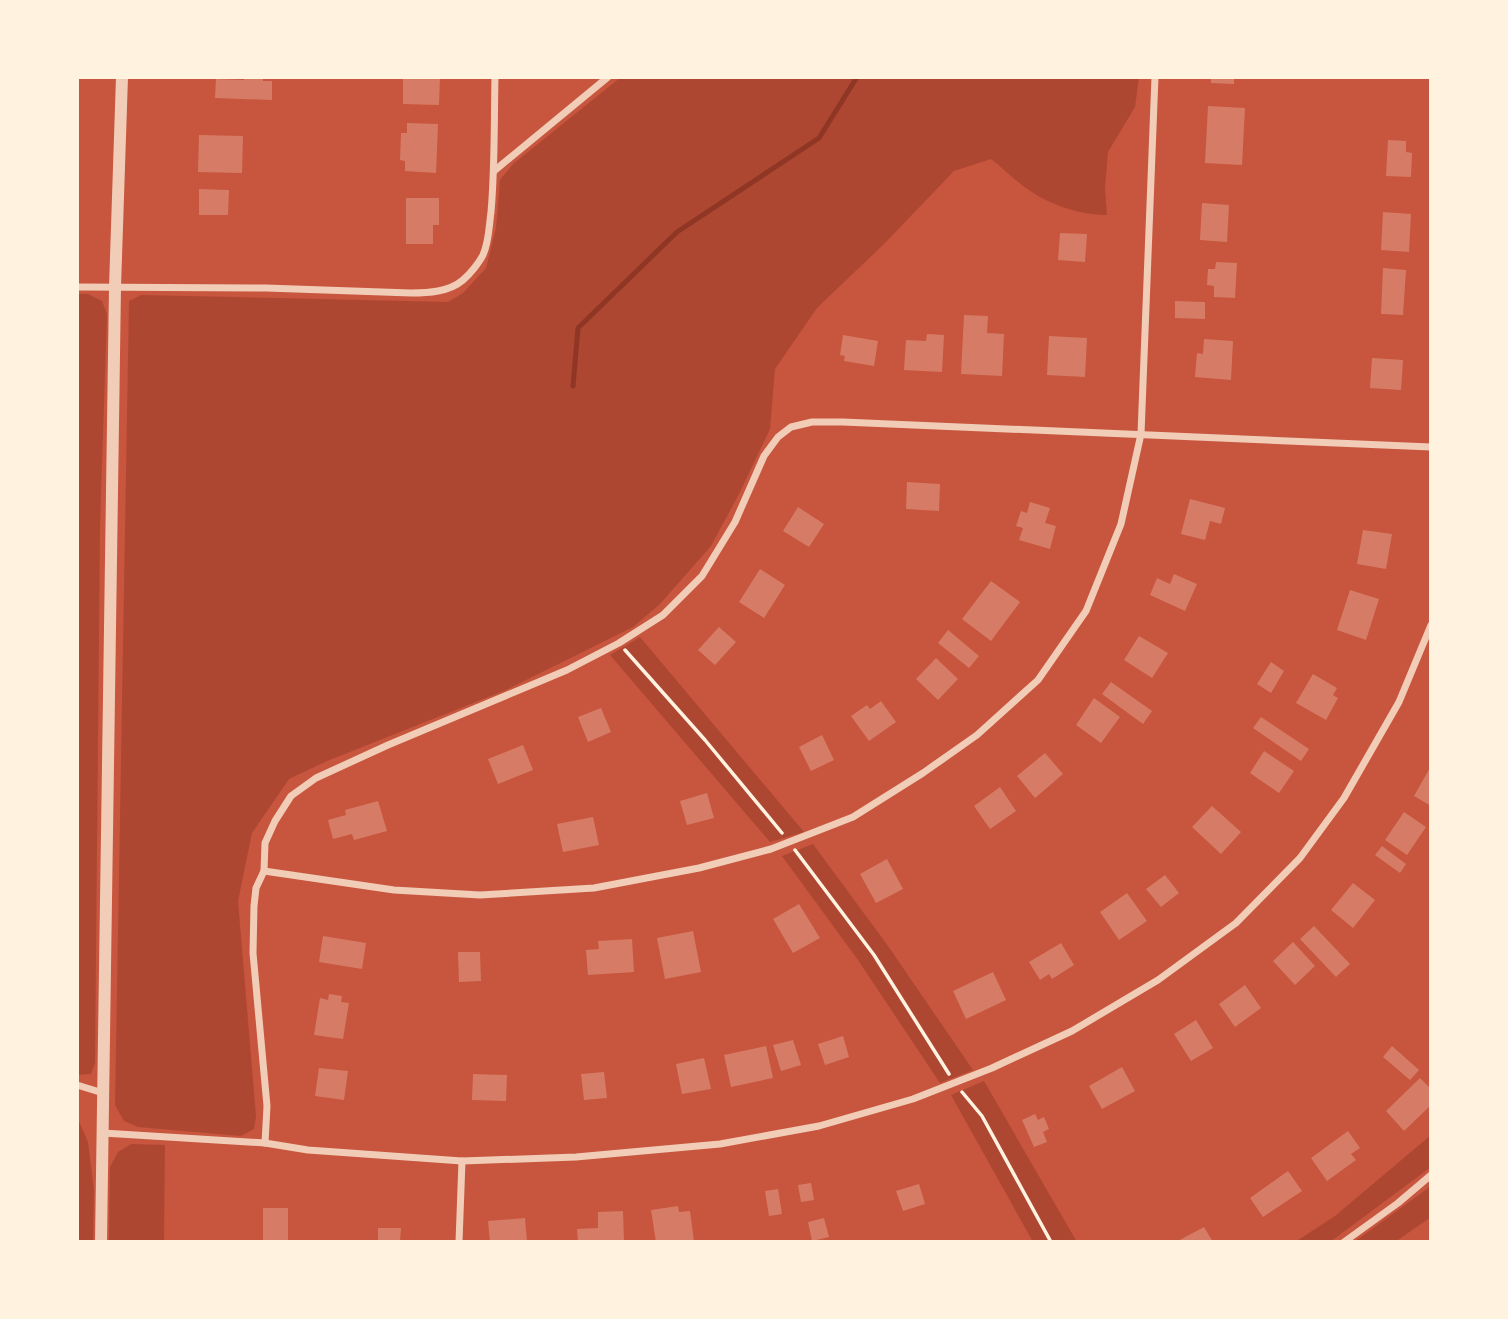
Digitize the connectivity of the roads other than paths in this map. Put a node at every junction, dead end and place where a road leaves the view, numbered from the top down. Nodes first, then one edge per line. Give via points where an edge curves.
1 (122, 77) edge
2 (495, 77) edge
3 (608, 77) edge
4 (1155, 77) edge
5 (495, 171) junction
6 (115, 286) junction
7 (77, 287) edge
8 (1141, 434) junction
9 (1431, 447) edge
10 (1431, 625) edge
11 (264, 871) junction
12 (77, 1085) edge
13 (103, 1093) junction
14 (103, 1133) junction
15 (265, 1143) junction
16 (462, 1161) junction
17 (1431, 1175) edge
18 (101, 1242) edge
19 (459, 1242) edge
20 (1344, 1242) edge

1 - 6 street
2 - 5 street
3 - 5 street
4 - 8 street
5 - 6 street via 483,254 462,281 448,288 411,293
6 - 7 street
6 - 13 street
8 - 9 street
8 - 11 street via 812,422 791,427 764,456 735,522 702,576 663,615 619,643 530,687 316,778 292,796 275,821 265,844
8 - 11 street via 1121,524 1086,611 1038,681 977,735 853,817 789,842 699,868 594,888 480,895 394,890
10 - 16 street via 1399,702 1344,798 1300,858 1236,923 1158,980 1072,1031 913,1099 819,1126 720,1144 576,1157
11 - 15 street via 254,906 253,953 267,1106
12 - 13 street
13 - 14 street
14 - 15 street
14 - 18 street
15 - 16 street
16 - 19 street
17 - 20 street

